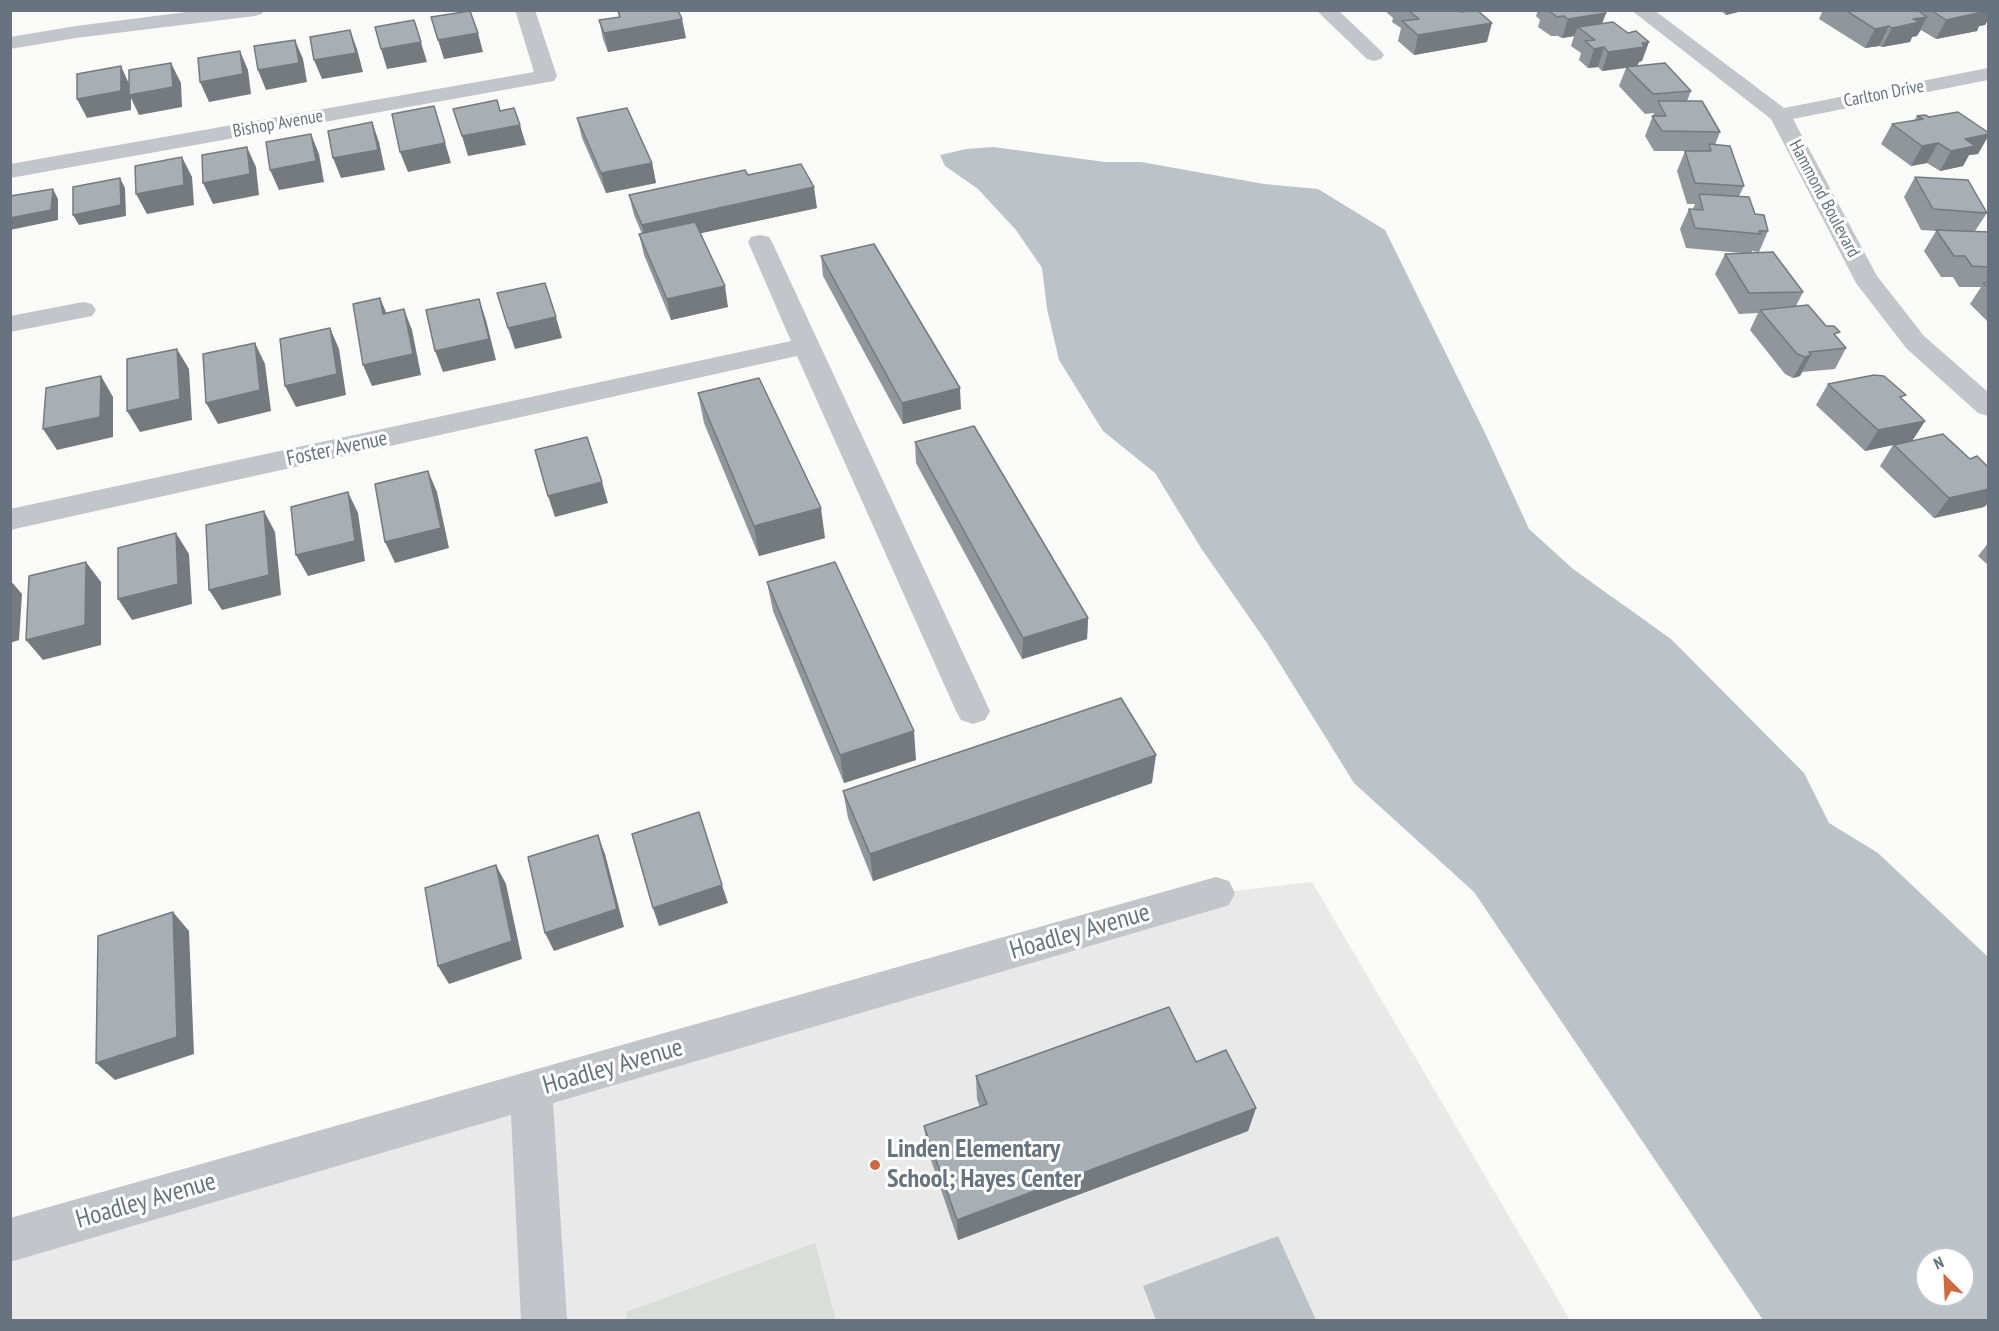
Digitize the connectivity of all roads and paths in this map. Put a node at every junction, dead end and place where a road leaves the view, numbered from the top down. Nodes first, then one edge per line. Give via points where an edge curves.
1 (255, 10) edge
2 (525, 10) edge
3 (1326, 10) edge
4 (1641, 10) edge
5 (10, 43) edge
6 (1374, 55) dead end
7 (1989, 74) edge
8 (1780, 115) junction
9 (10, 171) edge
10 (759, 242) dead end
11 (82, 310) dead end
12 (10, 324) edge
13 (806, 345) junction
14 (1989, 408) edge
15 (10, 520) edge
16 (973, 711) dead end
17 (1216, 893) dead end
18 (531, 1090) junction
19 (10, 1240) edge
20 (544, 1320) edge

1 - 5 street
2 - 9 street, Bishop Avenue via 546,76
3 - 6 street
4 - 8 street, Hammond Boulevard
7 - 8 street, Carlton Drive
8 - 14 street, Hammond Boulevard via 1865,278 1915,342
10 - 13 street
11 - 12 street
13 - 15 street, Foster Avenue
13 - 16 street
17 - 18 street, Hoadley Avenue
18 - 19 street, Hoadley Avenue
18 - 20 street

